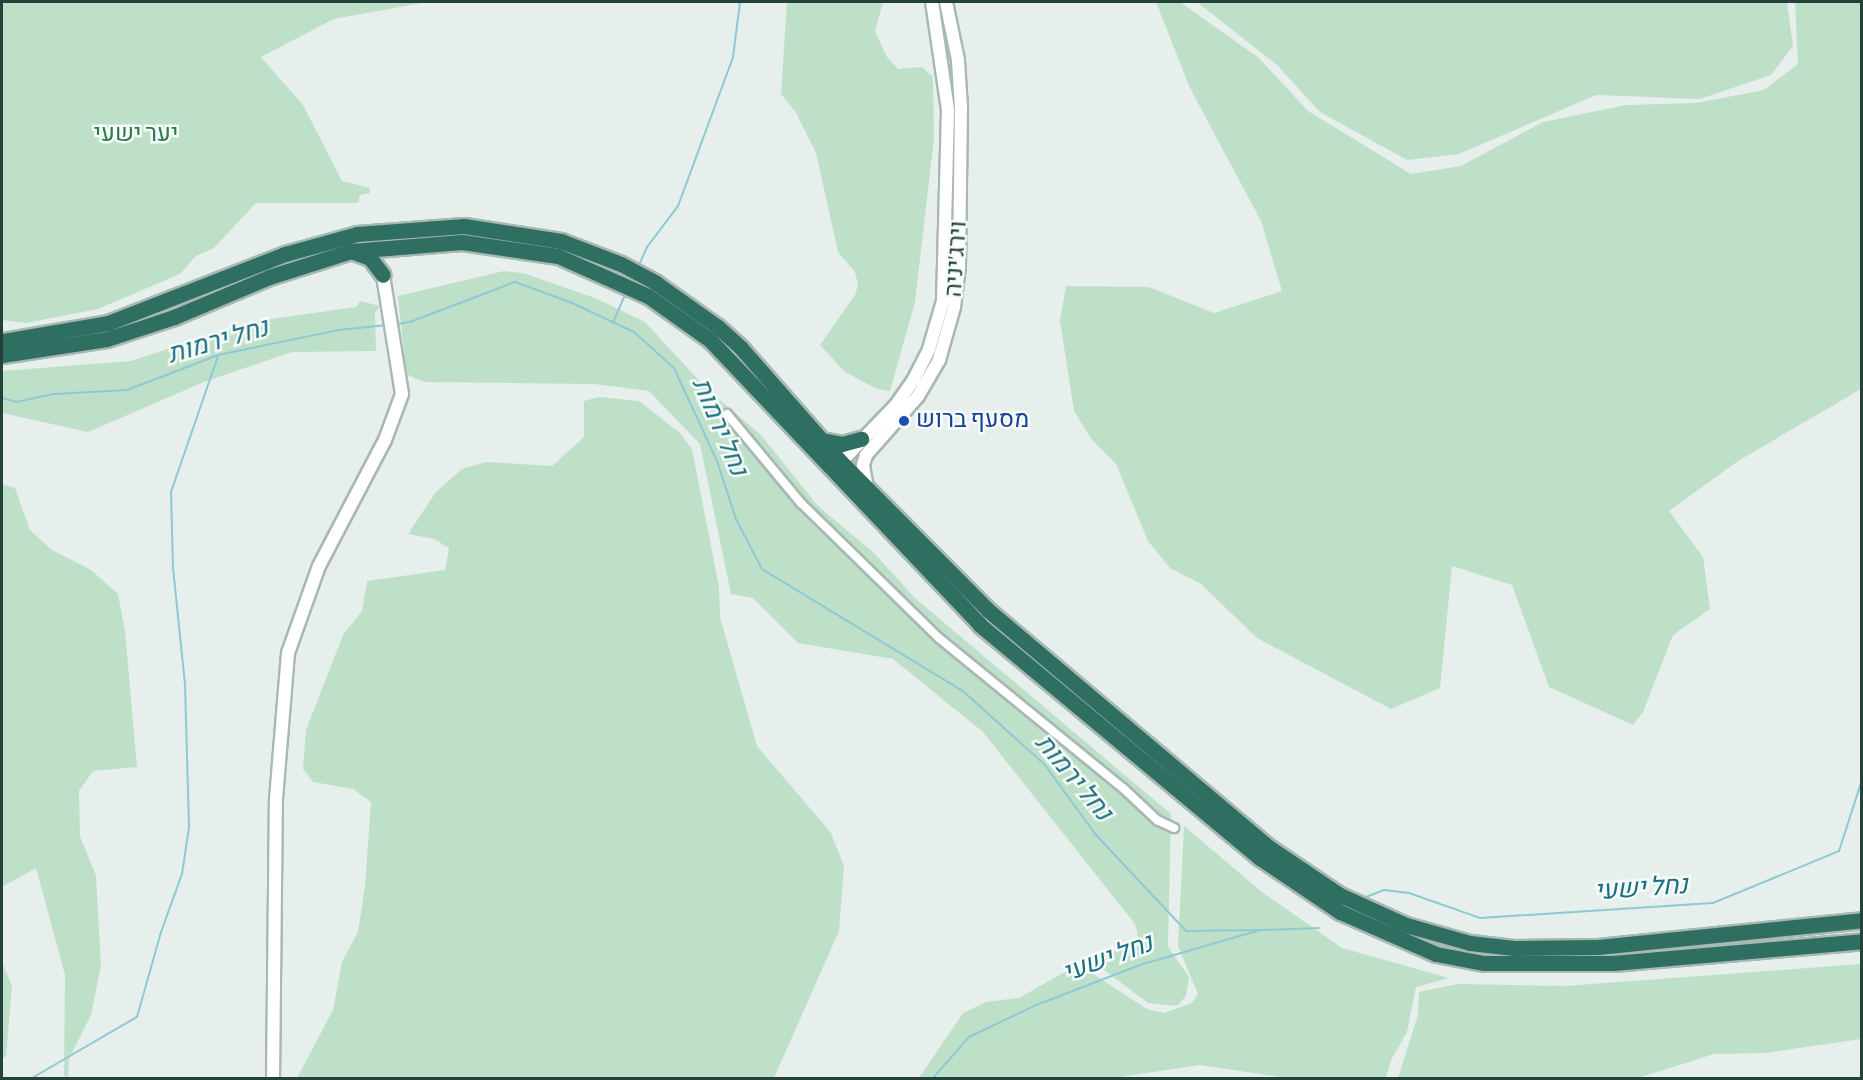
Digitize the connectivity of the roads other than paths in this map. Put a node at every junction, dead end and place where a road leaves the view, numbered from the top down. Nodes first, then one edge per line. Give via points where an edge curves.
1 (932, 2) edge
2 (946, 2) edge
3 (405, 244) junction
4 (351, 251) junction
5 (383, 275) junction
6 (2, 341) edge
7 (2, 355) edge
8 (726, 414) dead end
9 (861, 439) junction
10 (822, 440) junction
11 (839, 460) junction
12 (834, 475) junction
13 (868, 489) junction
14 (1174, 828) dead end
15 (1862, 911) edge
16 (1862, 920) edge
17 (1753, 928) junction
18 (1862, 941) edge
19 (273, 1078) edge

1 - 9 street, וירג'יניה via 948,110 943,301 930,349 913,381
2 - 13 street, וירג'יניה via 958,60 961,108 959,267 954,307 939,360 918,396 866,454 863,465
3 - 4 highway
3 - 5 highway via 390,255
3 - 12 highway via 462,242 525,249 589,267 648,296 733,360
4 - 5 highway via 370,258
4 - 7 highway via 269,277 174,317 107,339
5 - 19 street via 402,394 385,440 319,566 288,653 276,799
6 - 10 highway via 108,323 237,271 335,238 429,227 495,230 561,241 621,264 656,283 741,348
8 - 14 street via 801,503 940,639 1157,820
9 - 10 highway via 842,444
9 - 11 street, וירג'יניה
10 - 11 highway
11 - 12 street, וירג'יניה
11 - 13 highway
12 - 18 highway via 980,625 1260,858 1317,899 1397,939 1436,954 1533,965 1613,963
13 - 17 highway via 988,610 1270,848 1309,878 1350,900 1406,925 1470,943 1514,948 1598,946
15 - 17 highway
16 - 17 highway

